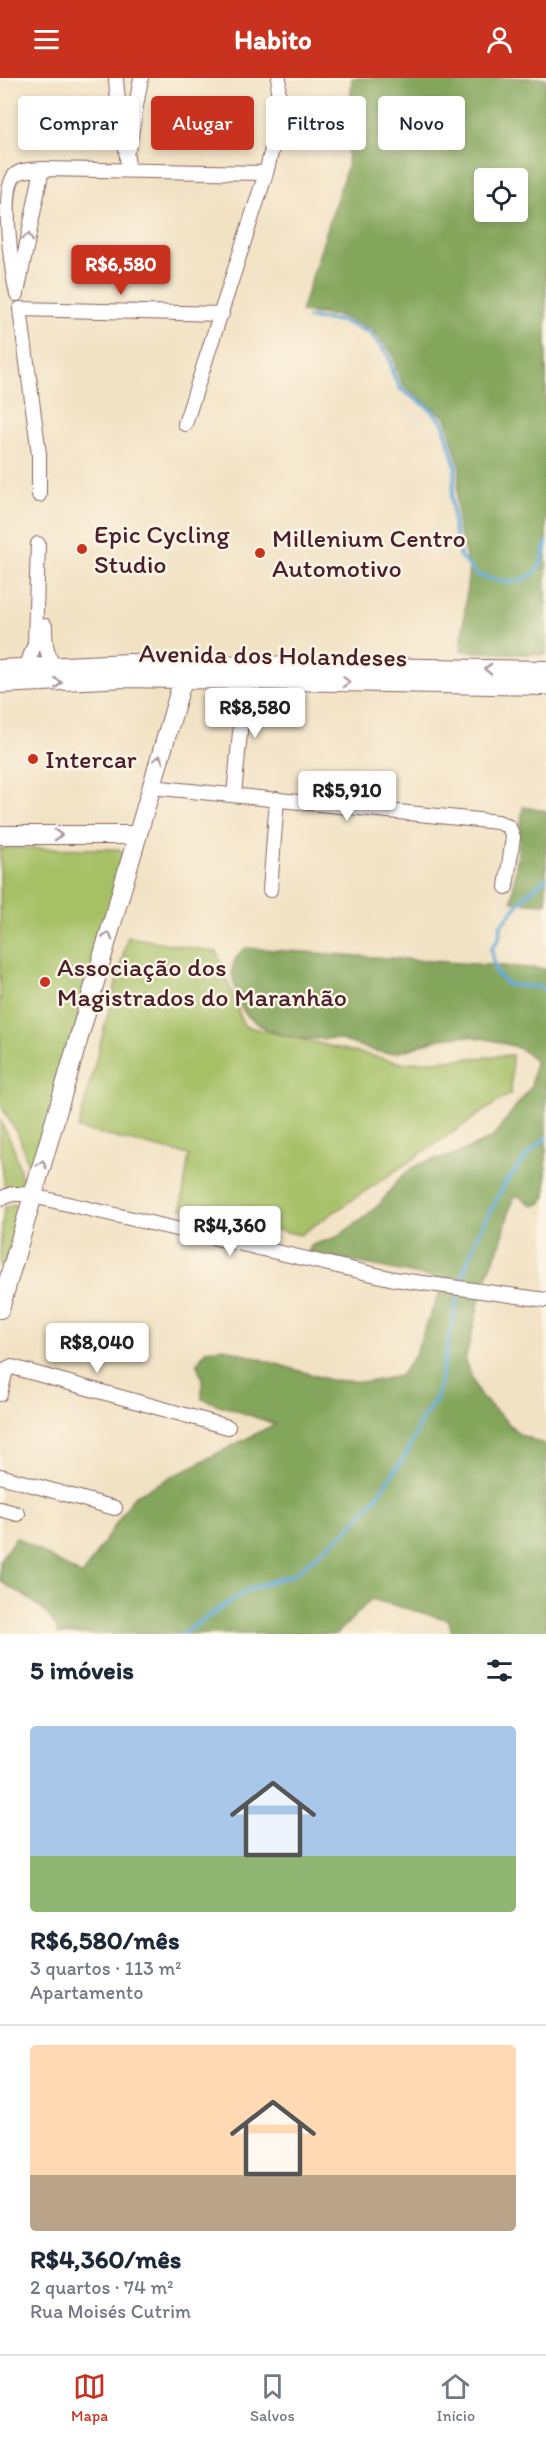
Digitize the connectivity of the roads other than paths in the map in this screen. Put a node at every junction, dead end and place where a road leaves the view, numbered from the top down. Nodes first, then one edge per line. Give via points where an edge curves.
1 (116, 78) edge
2 (141, 78) edge
3 (279, 78) edge
4 (128, 152) junction
5 (42, 169) junction
6 (128, 171) junction
7 (266, 173) junction
8 (222, 314) junction
9 (185, 424) dead end
10 (39, 495) dead end
11 (54, 667) junction
12 (26, 668) junction
13 (0, 669) edge
14 (546, 670) edge
15 (179, 671) junction
16 (245, 680) junction
17 (0, 684) edge
18 (546, 686) edge
19 (151, 787) junction
20 (234, 795) junction
21 (277, 799) junction
22 (0, 835) edge
23 (137, 835) junction
24 (506, 887) dead end
25 (270, 890) dead end
26 (33, 1197) junction
27 (0, 1199) edge
28 (546, 1300) edge
29 (0, 1309) edge
30 (0, 1394) edge
31 (228, 1427) dead end
32 (0, 1476) edge
33 (115, 1508) dead end
34 (0, 1509) edge
35 (18, 1514) dead end

1 - 4 street
2 - 4 street
3 - 7 street via 274,141
4 - 6 street
5 -> 5 street via 16,174 7,189 10,261 17,294
5 - 6 street
6 - 7 street
7 - 8 street
8 - 9 street
8 - 10 street via 20,309 39,454
11 - 12 main road, Avenida dos Holandeses
11 - 12 street via 45,644 41,544 35,643
11 - 15 main road, Avenida dos Holandeses via 129,663
12 - 13 main road, Avenida dos Holandeses
14 -> 15 main road, Avenida dos Holandeses
15 - 16 main road, Avenida dos Holandeses
17 -> 15 main road, Avenida dos Holandeses via 126,678
19 -> 15 main road
16 -> 18 main road, Avenida dos Holandeses
16 - 20 street
19 - 20 street
19 - 23 main road
20 - 21 street
21 - 24 street via 505,824 513,837
21 - 25 street
22 -> 23 main road
26 -> 23 main road
26 - 27 street via 12,1194
26 - 28 street via 394,1279
26 - 29 main road
30 - 31 street via 6,1370 12,1367
32 - 33 street
34 - 35 street

